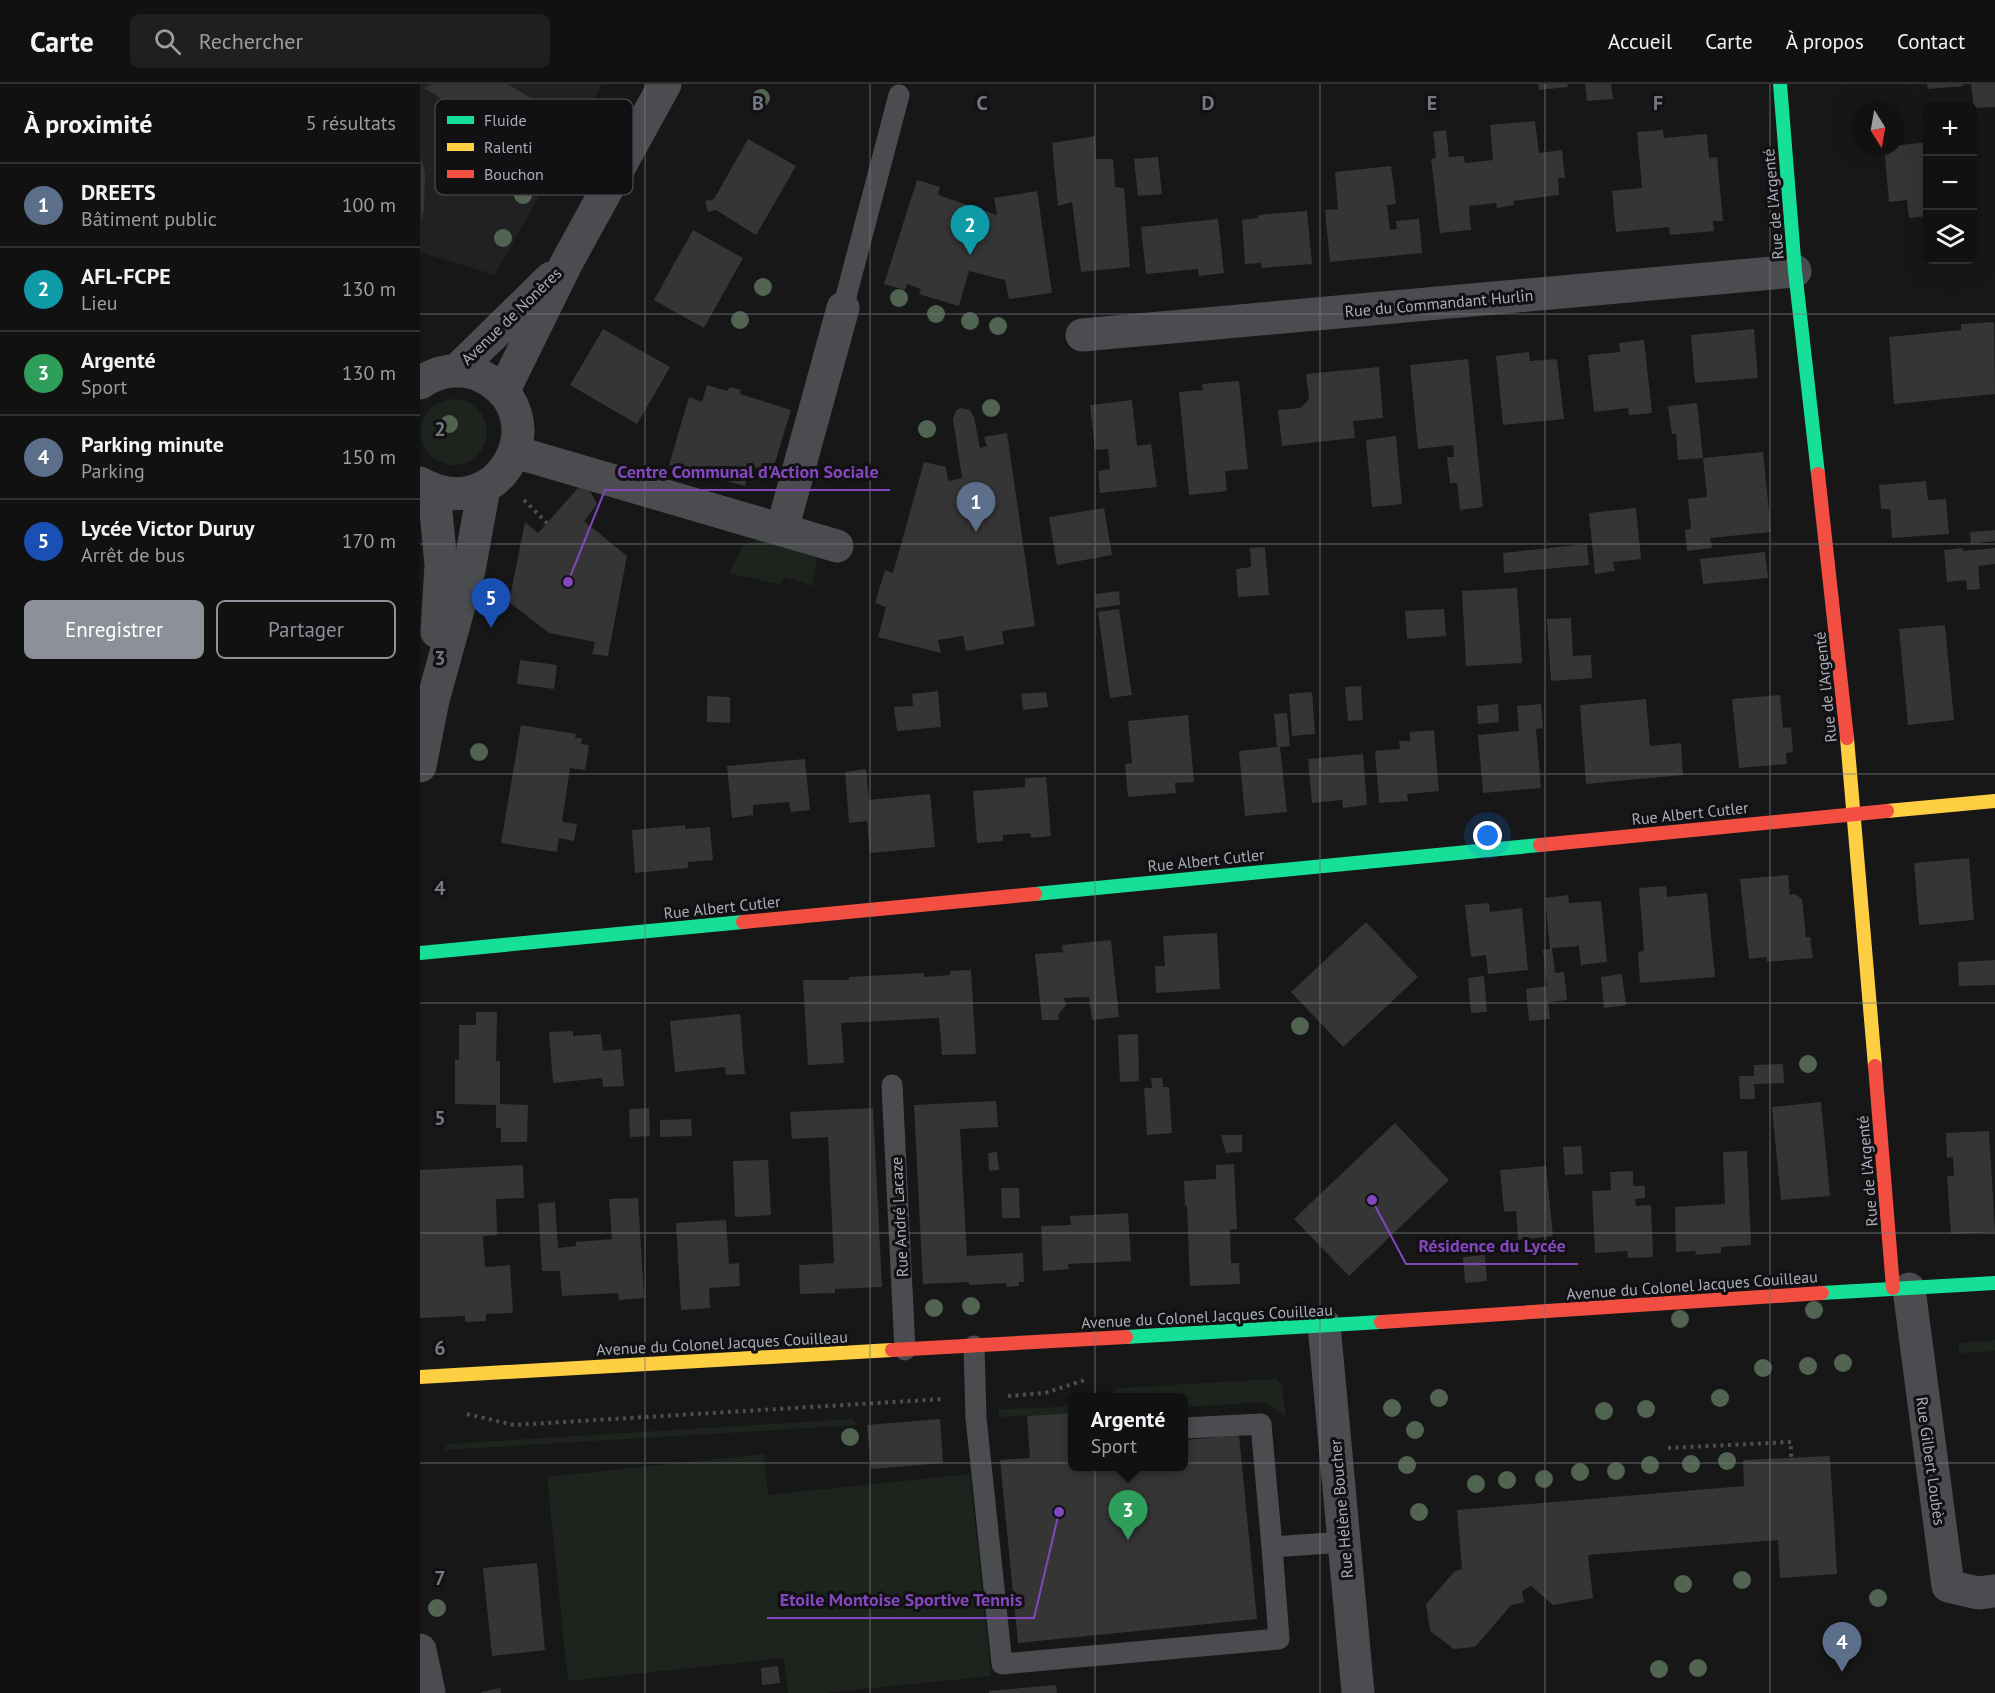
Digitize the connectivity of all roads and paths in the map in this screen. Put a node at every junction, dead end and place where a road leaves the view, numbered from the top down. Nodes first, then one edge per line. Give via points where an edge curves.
1 (665, 84) edge
2 (1780, 84) edge
3 (899, 95) dead end
4 (633, 142) edge
5 (604, 195) edge
6 (567, 262) junction
7 (1795, 271) junction
8 (843, 308) joint
9 (1082, 334) dead end
10 (456, 371) junction
11 (420, 383) edge
12 (503, 392) junction
13 (515, 452) junction
14 (427, 486) edge
15 (484, 488) junction
16 (520, 496) dead end
17 (547, 524) dead end
18 (782, 530) junction
19 (837, 546) dead end
20 (433, 700) junction
21 (420, 766) edge
22 (1995, 801) edge
23 (1855, 814) junction
24 (420, 953) edge
25 (892, 1085) dead end
26 (1995, 1283) edge
27 (1901, 1288) junction
28 (1324, 1325) junction
29 (974, 1346) junction
30 (905, 1350) junction
31 (420, 1377) edge
32 (1089, 1378) dead end
33 (976, 1397) junction
34 (464, 1413) dead end
35 (1188, 1428) edge
36 (1668, 1448) dead end
37 (1791, 1458) dead end
38 (1344, 1542) junction
39 (1272, 1546) junction
40 (1995, 1591) edge
41 (420, 1650) edge
42 (429, 1693) edge
43 (1358, 1693) edge

1 - 4 street, Avenue de Nonères
2 - 7 street, Rue de l'Argenté
3 - 8 lane
5 - 6 street, Avenue de Nonères
6 - 10 street, Avenue de Nonères
6 - 12 street, Avenue de Nonères
7 - 9 street, Rue du Commandant Hurlin
7 - 23 street, Rue de l'Argenté
8 - 18 street
10 - 11 street via 441,372
10 - 12 street via 473,373
12 - 13 street via 514,411 518,431
13 - 15 street via 508,467
13 - 18 street
14 - 15 street via 450,494
14 - 20 street via 441,564
15 - 20 street via 469,570
16 - 17 path
18 - 19 street
20 - 21 street
22 - 23 street, Rue Albert Cutler
23 - 24 street, Rue Albert Cutler
23 - 27 street, Rue de l'Argenté
25 - 30 lane, Rue André Lacaze
26 - 27 street, Avenue du Colonel Jacques Couilleau
27 - 28 street, Avenue du Colonel Jacques Couilleau
27 - 40 street, Rue Gilbert Loubès via 1948,1586 1978,1593
28 - 29 street, Avenue du Colonel Jacques Couilleau
28 - 38 street, Rue Hélène Boucher
29 - 30 street, Avenue du Colonel Jacques Couilleau
29 - 33 lane
30 - 31 street, Avenue du Colonel Jacques Couilleau
32 - 33 path via 1045,1394
33 - 34 path via 514,1425
33 - 39 lane via 1002,1664 1279,1639
35 - 39 lane via 1261,1424
36 - 37 path via 1791,1442
38 - 39 lane
38 - 43 street, Rue Hélène Boucher
41 - 42 street

